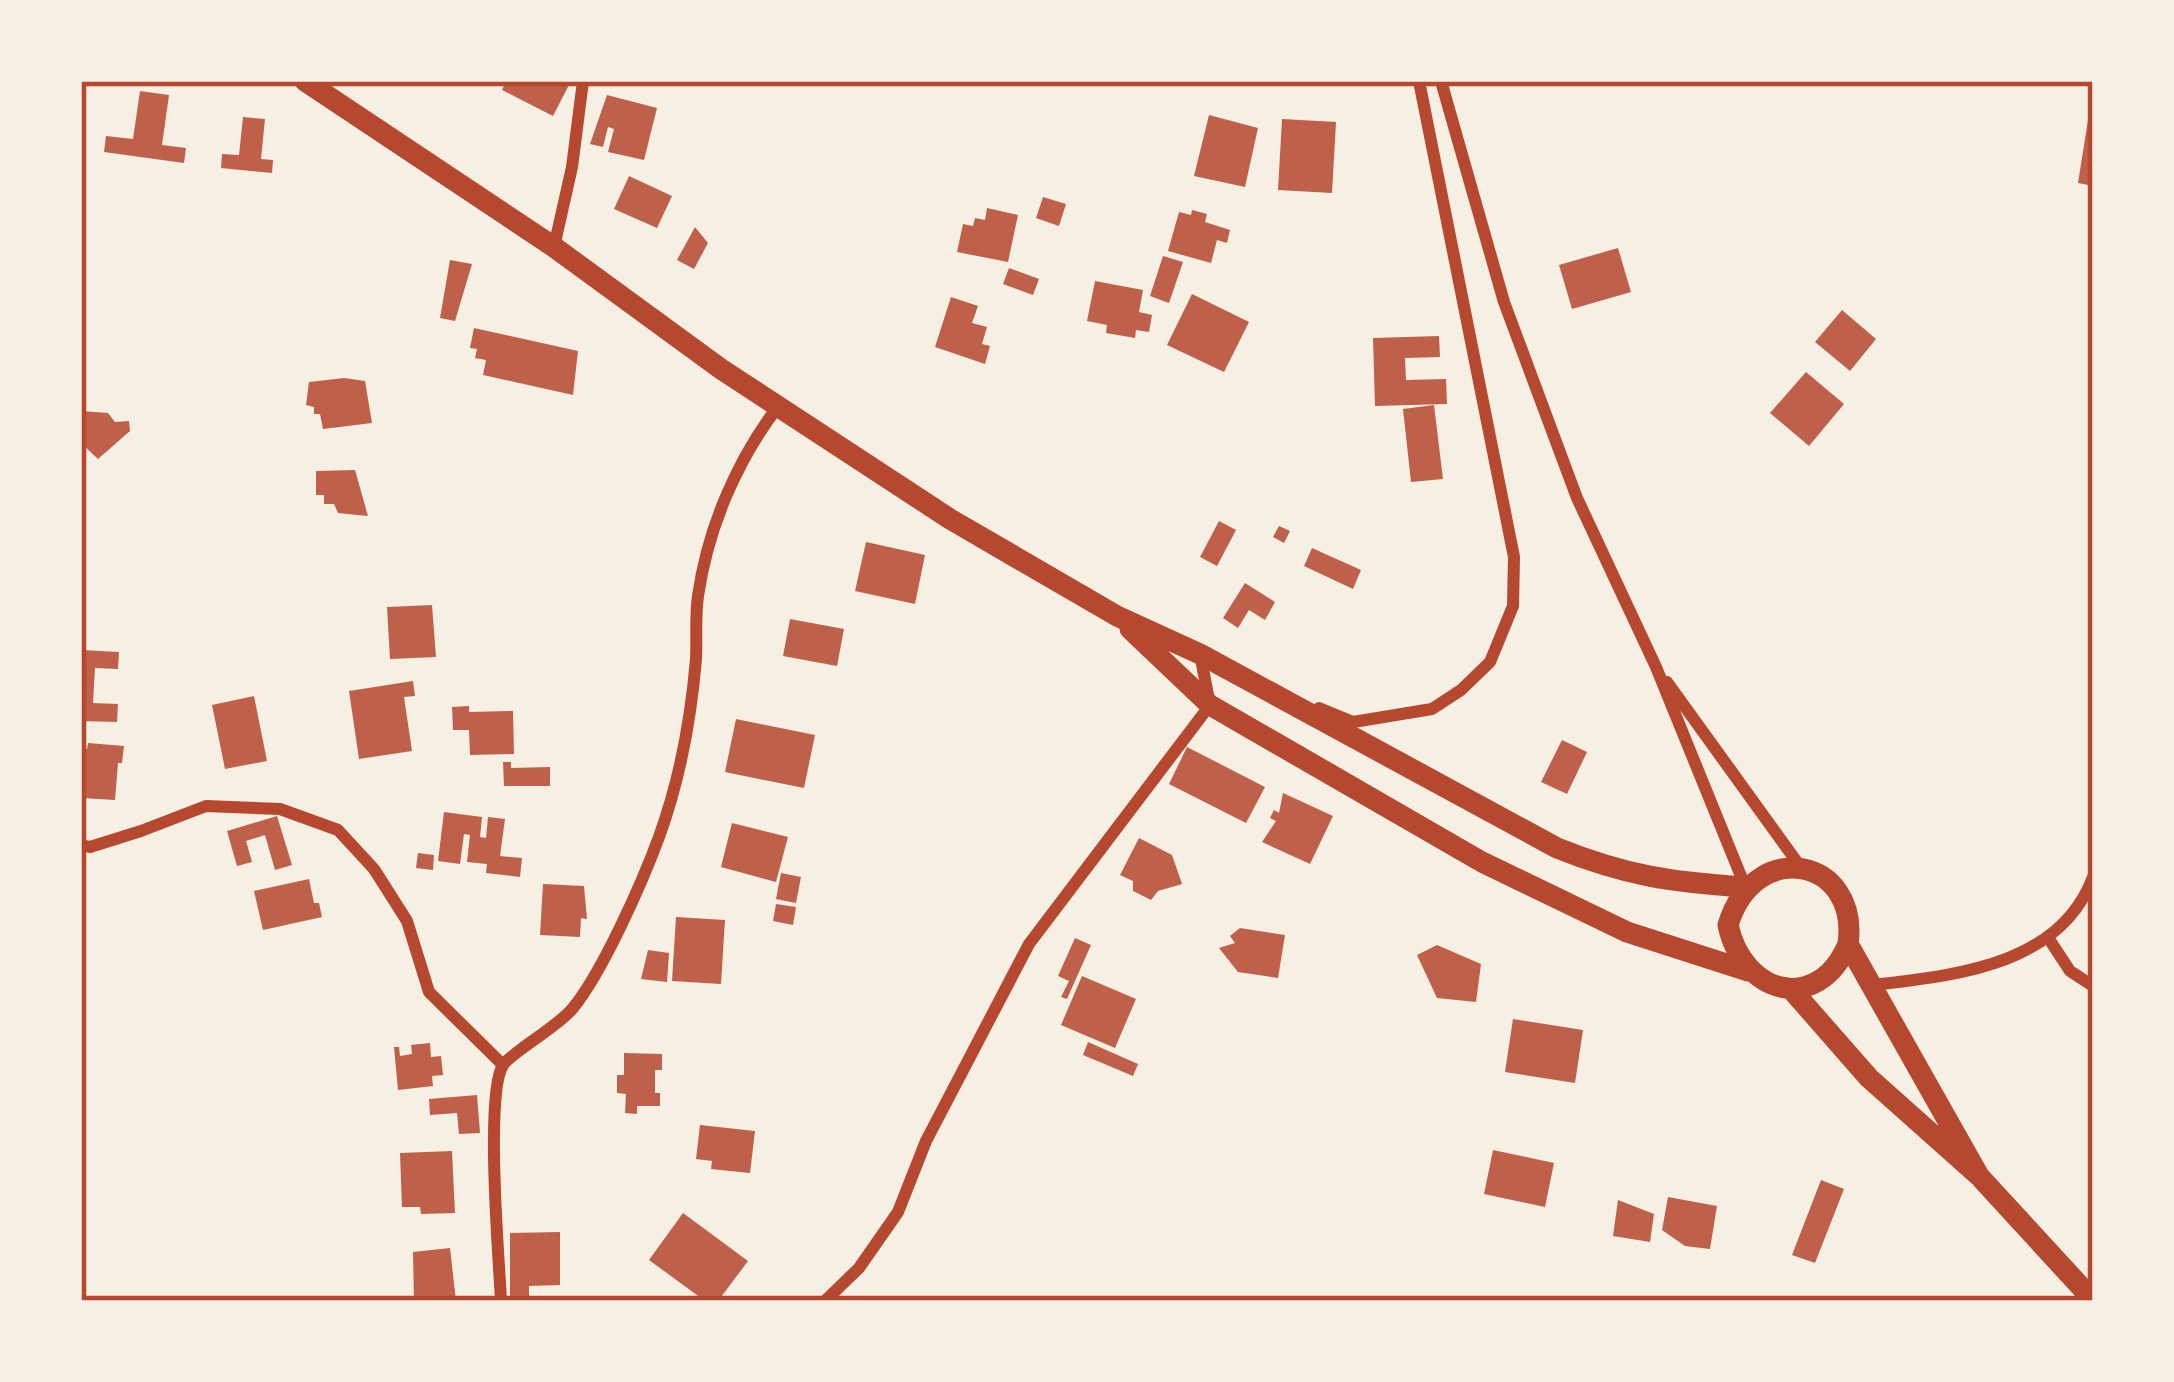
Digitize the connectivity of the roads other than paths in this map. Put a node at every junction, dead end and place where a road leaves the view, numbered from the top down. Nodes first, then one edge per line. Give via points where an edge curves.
1 (305, 81) edge
2 (584, 81) edge
3 (1419, 81) edge
4 (1441, 81) edge
5 (554, 247) junction
6 (779, 405) junction
7 (1117, 616) junction
8 (1199, 654) junction
9 (1656, 667) junction
10 (1229, 672) junction
11 (1210, 705) junction
12 (81, 845) edge
13 (1802, 869) junction
14 (2093, 877) edge
15 (1745, 887) junction
16 (2049, 939) junction
17 (1848, 944) junction
18 (1748, 971) junction
19 (1873, 985) junction
20 (2093, 986) edge
21 (1791, 989) junction
22 (503, 1065) junction
23 (1978, 1176) junction
24 (2093, 1300) edge
25 (501, 1301) edge
26 (825, 1301) edge

1 - 5 main road
2 - 5 street
3 - 10 street via 1514,557 1513,606 1490,662 1432,709 1353,722
4 - 9 street via 1504,302 1577,498
5 - 6 main road
6 - 7 main road via 950,520
6 - 22 street via 729,486 711,543 682,750 659,837 572,1010
7 - 8 main road
7 - 11 main road
8 - 10 main road
8 - 11 street
9 - 13 street
9 - 15 street
10 - 15 main road via 1557,848 1659,881
11 - 18 main road via 1482,862 1627,932
11 - 26 street via 1029,944 898,1211
12 - 22 street via 206,806 280,809 338,830 407,921 429,992
13 - 15 main road via 1771,871
13 - 17 main road via 1841,897
14 - 16 street via 2071,921
15 - 18 main road via 1728,925
16 - 19 street via 1963,973
16 - 20 street via 2070,971
17 - 19 main road
17 - 21 main road via 1821,979
18 - 21 main road
19 - 23 main road
21 - 23 main road via 1868,1078
22 - 25 street via 494,1109
23 - 24 main road

